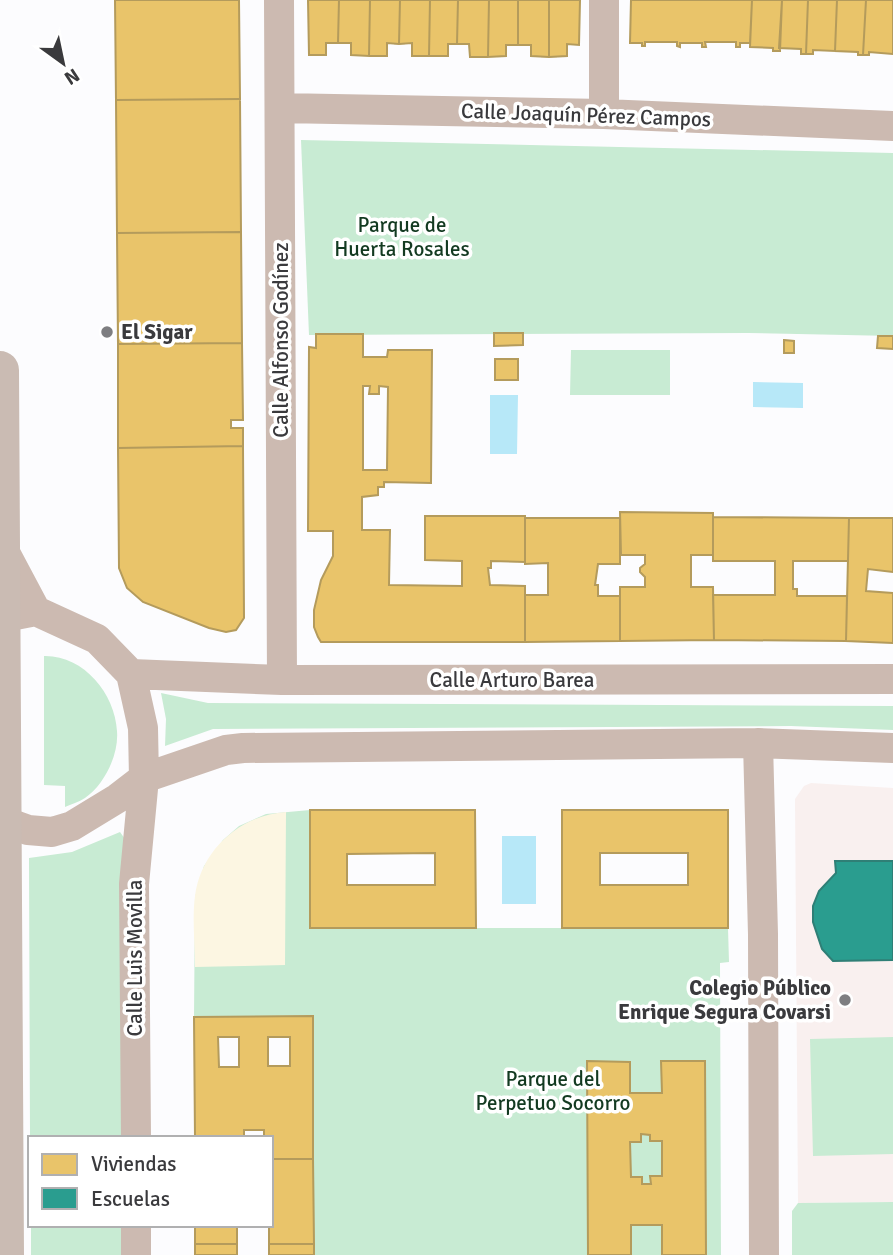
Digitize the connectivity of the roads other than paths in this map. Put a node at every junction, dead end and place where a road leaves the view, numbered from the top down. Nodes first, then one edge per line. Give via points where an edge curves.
1 (279, 0) edge
2 (604, 0) edge
3 (280, 108) junction
4 (604, 114) junction
5 (893, 127) edge
6 (0, 370) edge
7 (0, 543) edge
8 (12, 615) edge
9 (131, 674) junction
10 (893, 679) edge
11 (282, 680) junction
12 (758, 743) junction
13 (893, 748) edge
14 (144, 778) junction
15 (1, 821) edge
16 (136, 1136) edge
17 (136, 1227) edge
18 (5, 1255) edge
19 (136, 1255) edge
20 (764, 1255) edge

1 - 3 street, Calle Alfonso Godínez
2 - 4 street
3 - 4 street, Calle Joaquín Pérez Campos
3 - 11 street, Calle Alfonso Godínez
4 - 5 street, Calle Joaquín Pérez Campos
6 - 7 main road
7 - 8 main road
8 - 9 street via 97,639
8 - 15 main road
9 - 11 street, Calle Arturo Barea
9 - 14 street via 143,728
10 - 11 street, Calle Arturo Barea
12 - 13 street
12 - 14 street via 243,748
12 - 20 street
14 - 15 street via 72,826 52,832
14 - 16 street, Calle Luis Movilla via 134,884
15 - 18 main road
17 - 19 street

